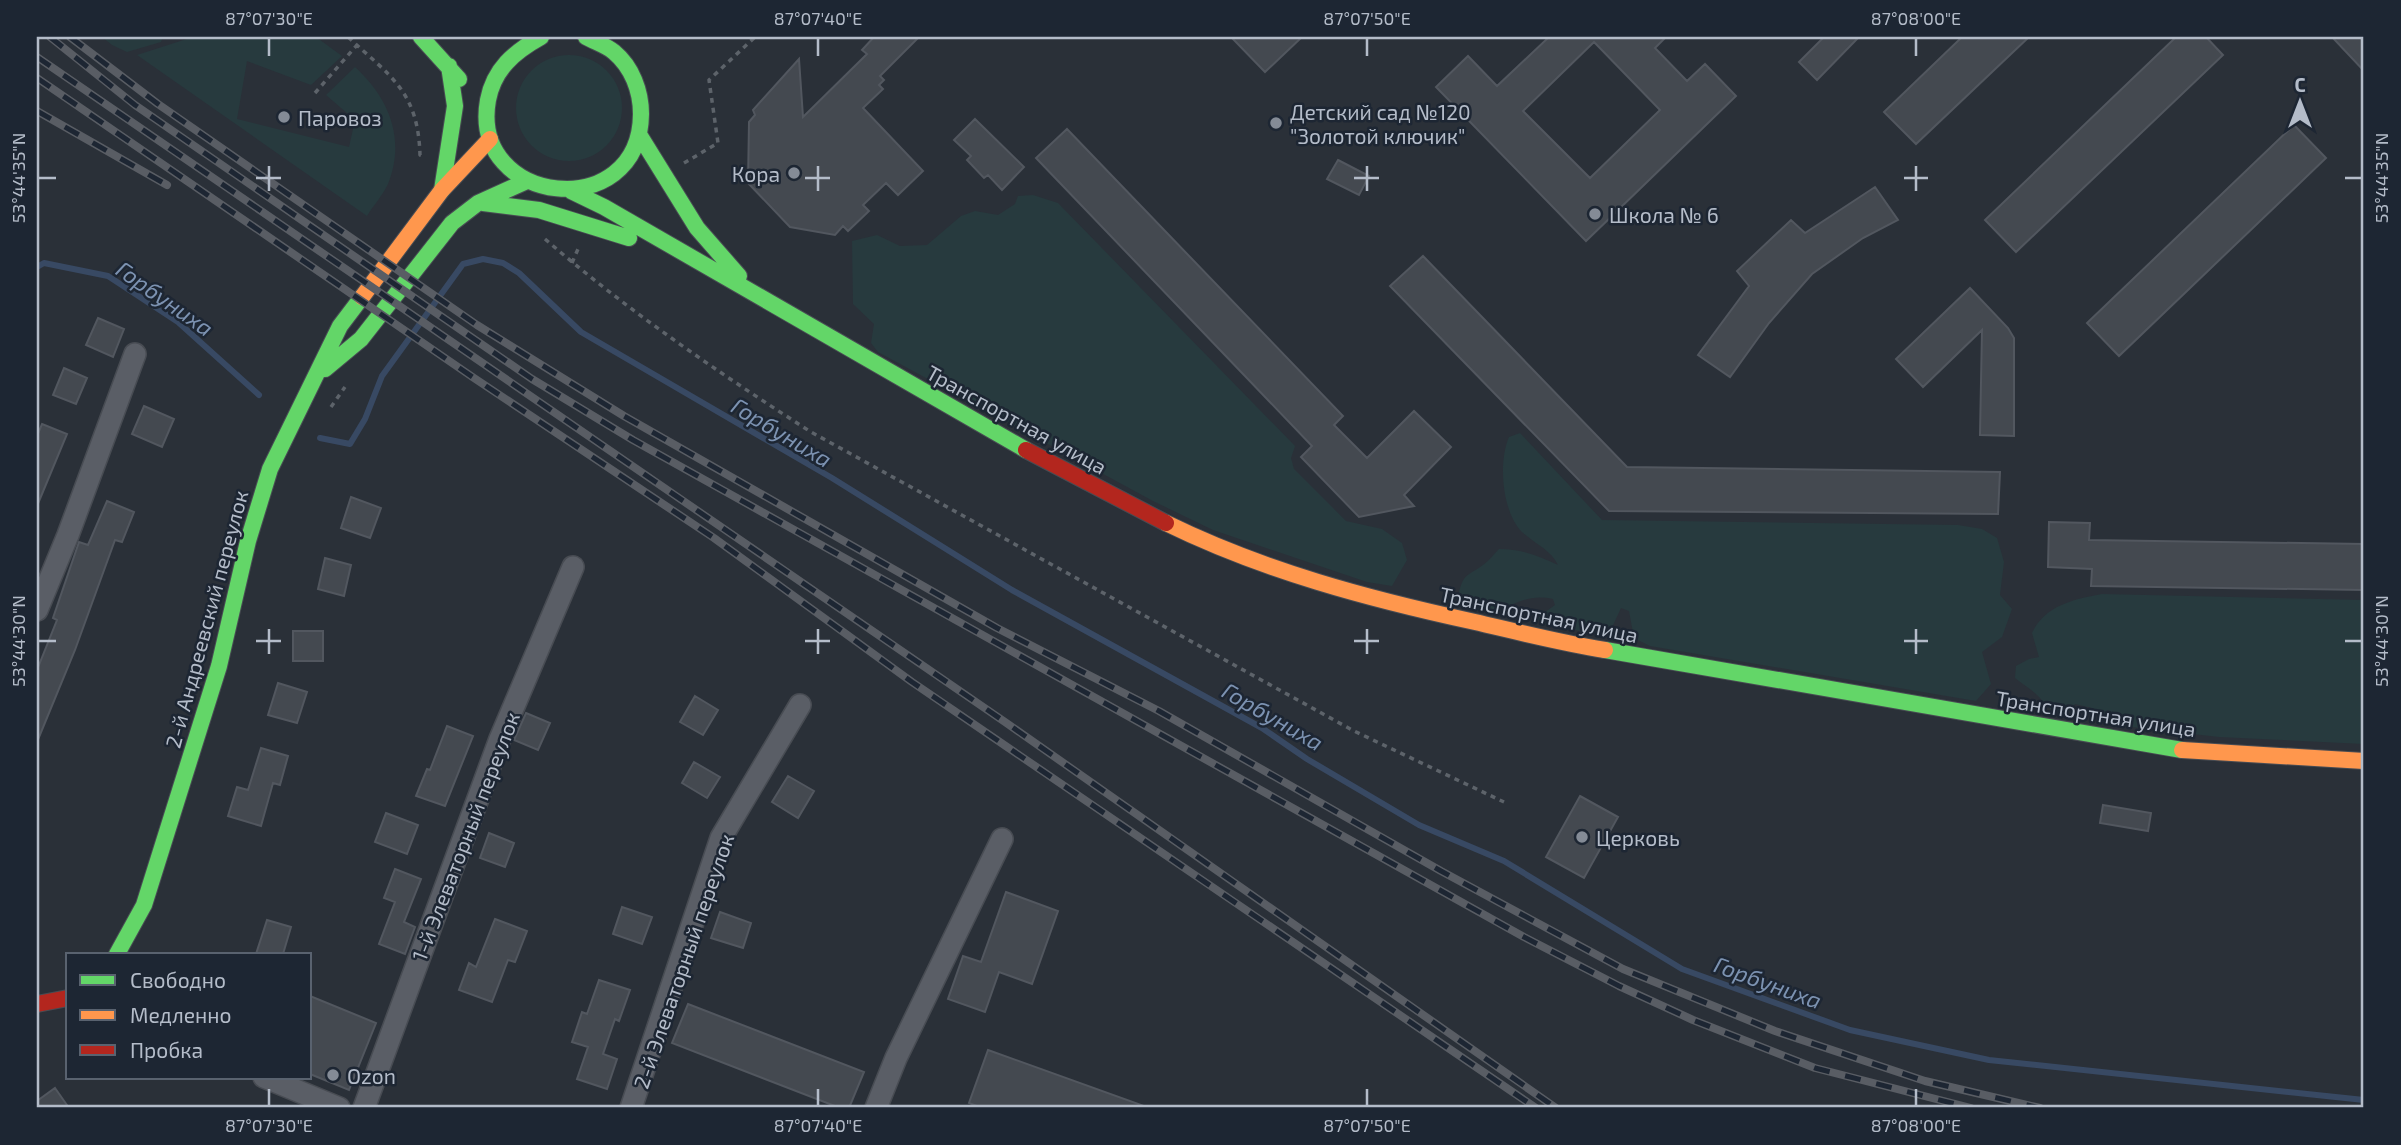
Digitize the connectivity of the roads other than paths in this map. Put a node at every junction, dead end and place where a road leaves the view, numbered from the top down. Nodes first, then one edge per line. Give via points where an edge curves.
1 (421, 37) edge
2 (541, 37) edge
3 (586, 37) edge
4 (449, 65) junction
5 (486, 115) junction
6 (640, 136) junction
7 (490, 139) junction
8 (527, 181) junction
9 (442, 190) junction
10 (571, 191) junction
11 (478, 203) junction
12 (707, 269) junction
13 (769, 302) junction
14 (135, 354) dead end
15 (316, 376) junction
16 (573, 567) dead end
17 (37, 610) edge
18 (800, 705) dead end
19 (2364, 761) edge
20 (1002, 839) dead end
21 (118, 953) edge
22 (66, 998) edge
23 (37, 1004) edge
24 (266, 1078) edge
25 (339, 1108) edge
26 (364, 1108) edge
27 (631, 1108) edge
28 (876, 1108) edge

1 - 4 main road
2 - 5 main road via 519,48 500,66 489,89
3 - 6 main road via 618,54 633,72 642,94
4 - 5 main road
4 - 9 main road via 455,106
5 - 7 main road
6 - 10 main road via 614,174
6 - 13 main road via 717,256
7 - 8 main road via 499,156
7 - 9 main road, 2-й Андреевский переулок
8 - 10 main road
8 - 11 main road
9 - 15 main road, 2-й Андреевский переулок via 340,326
10 - 12 main road
11 - 12 main road via 549,212
11 - 15 main road via 452,223 361,339
12 - 13 main road
13 - 19 main road, Транспортная улица via 981,426 1120,500 1215,547 1318,583 1580,646 1817,688 2183,750
14 - 17 street
15 - 21 main road, 2-й Андреевский переулок via 270,469 219,666 144,905
16 - 26 street, 1-й Элеваторный переулок via 500,739
18 - 27 street, 2-й Элеваторный переулок via 722,838
20 - 28 street
22 - 23 main road
24 - 25 street

